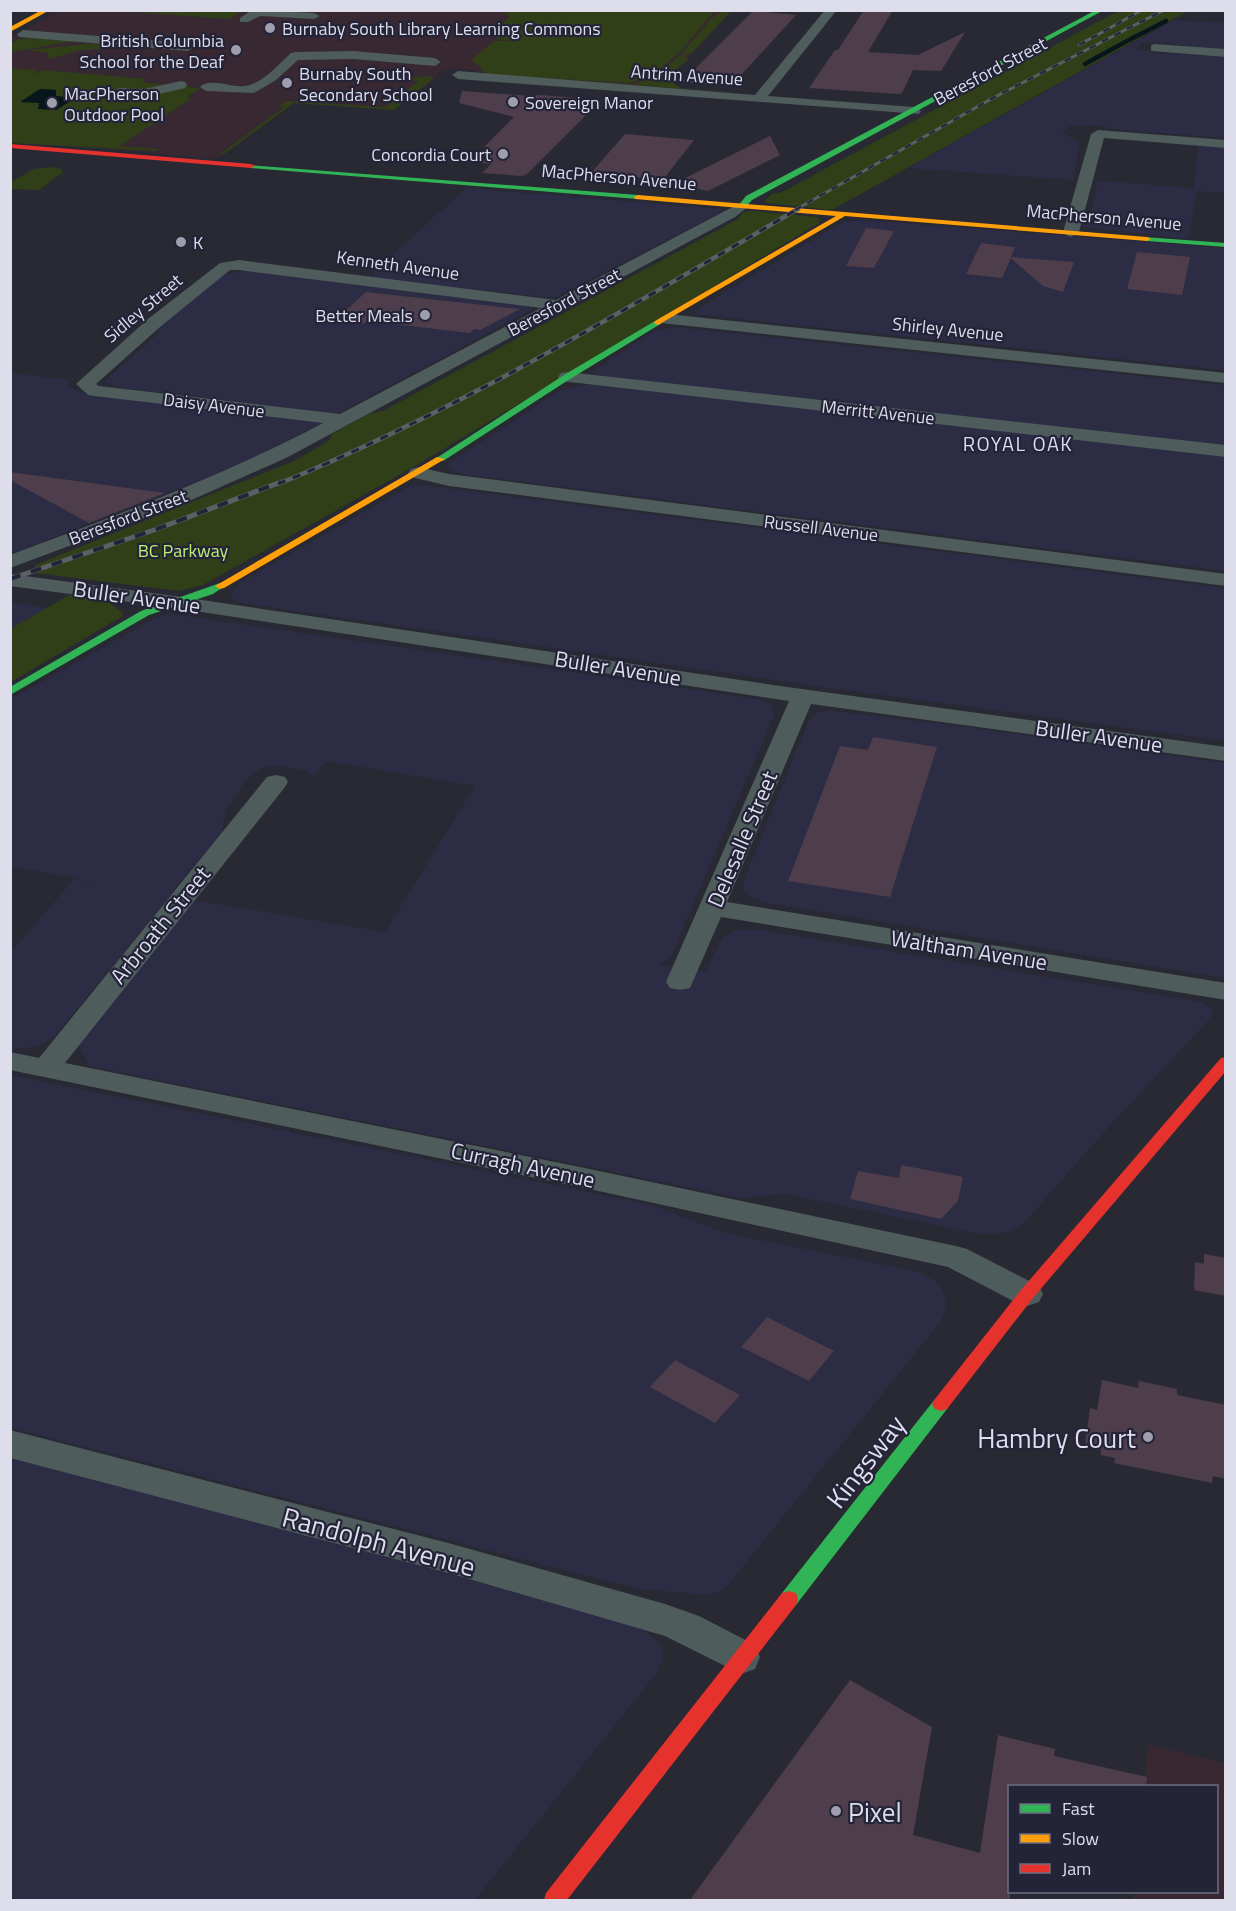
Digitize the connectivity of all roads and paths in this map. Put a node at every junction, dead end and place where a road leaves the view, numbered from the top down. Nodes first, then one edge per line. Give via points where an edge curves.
1 (35, 10) edge
2 (832, 10) edge
3 (1101, 10) edge
4 (47, 11) edge
5 (314, 16) dead end
6 (244, 18) edge
7 (17, 32) edge
8 (188, 47) dead end
9 (1155, 48) dead end
10 (1226, 53) edge
11 (296, 57) junction
12 (458, 75) dead end
13 (181, 85) dead end
14 (206, 87) dead end
15 (119, 92) dead end
16 (758, 99) junction
17 (914, 111) junction
18 (1226, 144) edge
19 (10, 146) edge
20 (742, 206) junction
21 (844, 214) junction
22 (1071, 232) junction
23 (1226, 245) edge
24 (231, 265) joint
25 (558, 305) junction
26 (667, 319) junction
27 (567, 377) junction
28 (1226, 378) edge
29 (86, 386) joint
30 (343, 420) junction
31 (1226, 451) edge
32 (418, 472) junction
33 (10, 562) edge
34 (10, 580) edge
35 (1226, 580) edge
36 (176, 602) junction
37 (10, 692) edge
38 (803, 696) junction
39 (1226, 754) edge
40 (276, 783) dead end
41 (713, 908) junction
42 (680, 982) dead end
43 (1226, 992) edge
44 (1226, 1060) edge
45 (10, 1061) edge
46 (46, 1068) junction
47 (1027, 1294) junction
48 (10, 1444) edge
49 (741, 1657) junction
50 (554, 1900) edge

1 - 4 street
2 - 16 street
3 - 17 street, Beresford Street
4 - 7 street
5 - 6 street
7 - 8 street
9 - 10 street
11 - 11 street via 434,67 354,55
11 - 14 street via 273,75 241,91
12 - 16 street, Antrim Avenue
13 - 15 street via 144,93
16 - 17 street, Antrim Avenue
17 - 20 street, Beresford Street via 749,198
18 - 22 street via 1098,134
19 - 20 street, MacPherson Avenue
20 - 21 street, MacPherson Avenue
20 - 25 street, Beresford Street
21 - 22 street, MacPherson Avenue
21 - 26 street
22 - 23 street, MacPherson Avenue
24 - 25 street, Kenneth Avenue
24 - 29 street, Sidley Street via 222,267 154,323 87,380
25 - 30 street, Beresford Street
26 - 27 street
26 - 28 street, Shirley Avenue
27 - 31 street, Merritt Avenue
27 - 32 street
29 - 30 street, Daisy Avenue via 94,391
30 - 33 street, Beresford Street via 243,472
32 - 35 street, Russell Avenue via 449,480
32 - 36 street via 209,592
34 - 36 street, Buller Avenue
36 - 37 street via 145,613
36 - 38 street, Buller Avenue
38 - 39 street, Buller Avenue
38 - 41 street, Delesalle Street
40 - 46 street, Arbroath Street
41 - 42 street, Delesalle Street
41 - 43 street, Waltham Avenue
44 - 47 street, Kingsway
45 - 46 street, Curragh Avenue
46 - 47 street, Curragh Avenue via 956,1257
47 - 49 street, Kingsway
48 - 49 street, Randolph Avenue via 452,1559 654,1617 686,1627
49 - 50 street, Kingsway

